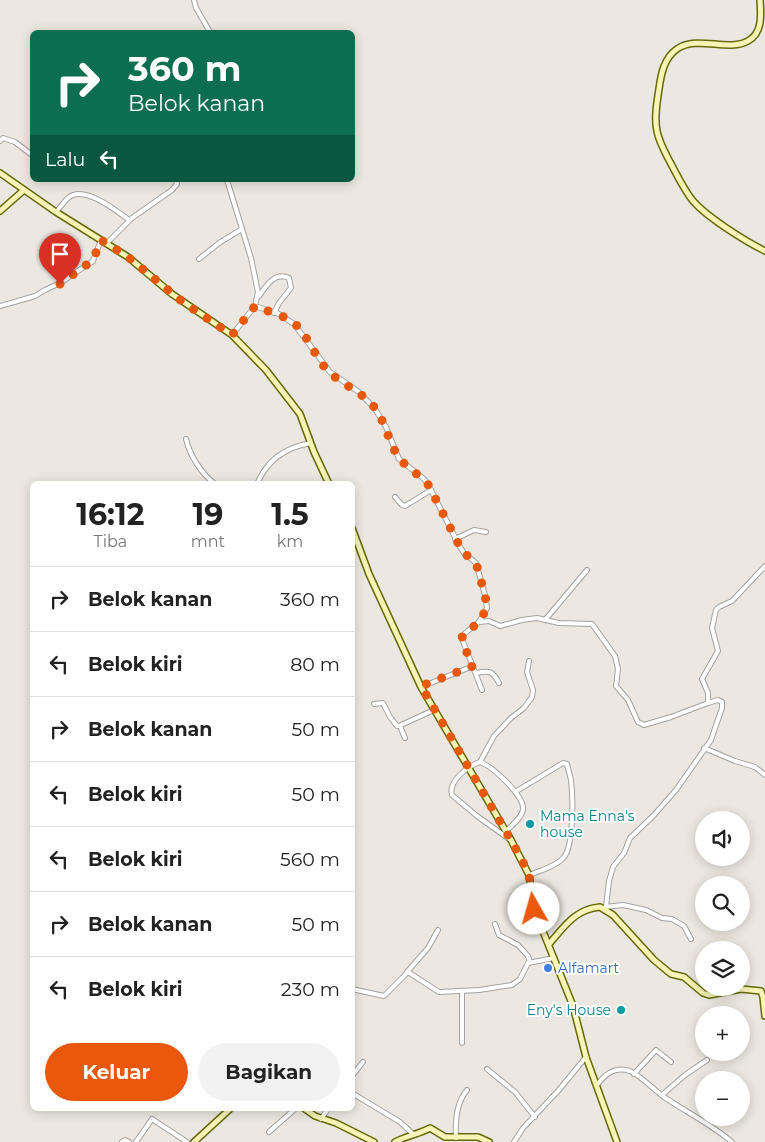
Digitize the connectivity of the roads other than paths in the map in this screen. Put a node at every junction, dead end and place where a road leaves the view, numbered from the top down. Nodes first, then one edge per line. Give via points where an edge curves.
1 (194, 0) edge
2 (760, 0) edge
3 (209, 30) edge
4 (0, 141) edge
5 (30, 153) edge
6 (0, 173) edge
7 (176, 182) edge
8 (228, 182) edge
9 (24, 190) junction
10 (0, 212) edge
11 (56, 212) junction
12 (130, 220) junction
13 (242, 229) junction
14 (101, 240) junction
15 (107, 243) junction
16 (765, 251) edge
17 (199, 259) dead end
18 (258, 298) junction
19 (0, 306) edge
20 (255, 306) junction
21 (274, 312) junction
22 (232, 335) junction
23 (186, 439) dead end
24 (311, 443) junction
25 (212, 481) edge
26 (259, 481) edge
27 (328, 481) edge
28 (431, 490) junction
29 (394, 497) dead end
30 (486, 532) dead end
31 (355, 536) edge
32 (455, 539) junction
33 (765, 566) edge
34 (587, 570) dead end
35 (546, 620) junction
36 (479, 622) junction
37 (528, 661) dead end
38 (473, 666) junction
39 (476, 673) junction
40 (500, 683) dead end
41 (421, 686) junction
42 (482, 690) dead end
43 (708, 703) junction
44 (374, 704) dead end
45 (434, 710) junction
46 (400, 726) junction
47 (405, 738) dead end
48 (704, 748) junction
49 (480, 762) junction
50 (469, 768) junction
51 (765, 775) edge
52 (515, 792) junction
53 (506, 831) junction
54 (511, 840) junction
55 (529, 875) junction
56 (603, 907) junction
57 (495, 924) dead end
58 (438, 930) dead end
59 (691, 939) dead end
60 (549, 944) junction
61 (554, 958) junction
62 (530, 962) junction
63 (407, 972) junction
64 (355, 990) edge
65 (462, 990) junction
66 (765, 1016) edge
67 (462, 1043) dead end
68 (586, 1057) junction
69 (706, 1061) edge
70 (362, 1062) dead end
71 (672, 1062) dead end
72 (488, 1069) dead end
73 (355, 1072) edge
74 (634, 1074) junction
75 (597, 1085) junction
76 (468, 1090) dead end
77 (355, 1095) edge
78 (662, 1096) junction
79 (228, 1111) edge
80 (293, 1111) edge
81 (308, 1111) edge
82 (327, 1111) edge
83 (535, 1117) junction
84 (321, 1119) junction
85 (269, 1132) dead end
86 (414, 1135) junction
87 (456, 1138) junction
88 (122, 1142) edge
89 (128, 1142) edge
90 (136, 1142) edge
91 (187, 1142) edge
92 (194, 1142) edge
93 (374, 1142) edge
94 (395, 1142) edge
95 (489, 1142) edge
96 (514, 1142) edge
97 (617, 1142) edge
98 (732, 1142) edge

1 - 3 street
2 - 16 main road via 760,27 748,41 689,44 669,56 661,75 656,129 682,185 693,200 721,223
4 - 5 street via 3,138 16,142
6 - 9 main road
7 - 12 street via 172,190
8 - 13 street
9 - 10 main road
9 - 11 main road
11 - 12 street via 68,198 78,194 106,203
11 - 14 main road
12 - 15 street
13 - 17 street
13 - 18 street
14 - 15 main road
14 - 19 street via 93,260 60,284 35,296
15 - 22 main road via 184,303
18 - 20 street
18 - 21 street via 273,279 289,278 291,288
20 - 21 street
20 - 22 street
21 - 28 street via 294,324 330,372 362,395 375,409 400,459 424,479
22 - 24 main road via 282,388 300,414
23 - 25 street via 194,460
24 - 26 street via 279,454
24 - 27 main road
28 - 29 street via 405,506
28 - 32 street
30 - 32 street via 474,530
31 - 41 main road
32 - 36 street via 476,563 487,608
33 - 43 street via 732,601 716,610 712,628 718,651 702,679
34 - 35 street
35 - 36 street via 537,618 500,626 489,621
35 - 43 street via 593,625 615,656 618,669 616,686 640,723 654,723
36 - 38 street via 462,636
37 - 49 street via 532,697 493,738
38 - 39 street
38 - 41 street
39 - 40 street via 492,672
39 - 42 street
41 - 45 main road
43 - 48 street via 718,700 722,705 713,735
44 - 46 street via 383,703 390,717
45 - 46 street
45 - 50 main road
46 - 47 street
48 - 51 street via 755,767
48 - 56 street via 676,790 630,838 624,853 613,866
49 - 50 street
49 - 52 street via 489,766
50 - 53 main road
50 - 54 street via 452,784 452,795
52 - 53 street via 523,807 518,820
52 - 55 street via 566,764 571,780 572,806 566,854 558,863
53 - 54 main road
54 - 55 main road
55 - 60 main road via 534,909
56 - 59 street via 623,906 672,918 684,926
56 - 60 main road via 584,910 574,916
56 - 66 main road via 654,960 671,974 684,976 703,993 760,990
57 - 62 street via 499,936 518,946
58 - 63 street via 428,948
60 - 61 main road
61 - 62 street
61 - 68 main road via 573,1006
62 - 65 street via 520,979 510,986
63 - 64 street via 385,995
63 - 65 street via 439,992
65 - 67 street
68 - 75 main road
68 - 83 street
69 - 78 street
70 - 73 street
71 - 74 street via 656,1050
72 - 83 street via 515,1092
74 - 75 street via 613,1071
74 - 78 street
75 - 97 main road
76 - 87 street via 463,1095 457,1115
77 - 86 street via 400,1122
78 - 98 street
79 - 92 main road
80 - 85 street
81 - 84 main road
82 - 84 street
83 - 96 street
84 - 93 main road
86 - 87 main road via 430,1128 446,1137
86 - 94 main road
87 - 95 main road via 478,1137
88 - 89 street
90 - 91 street via 152,1119

